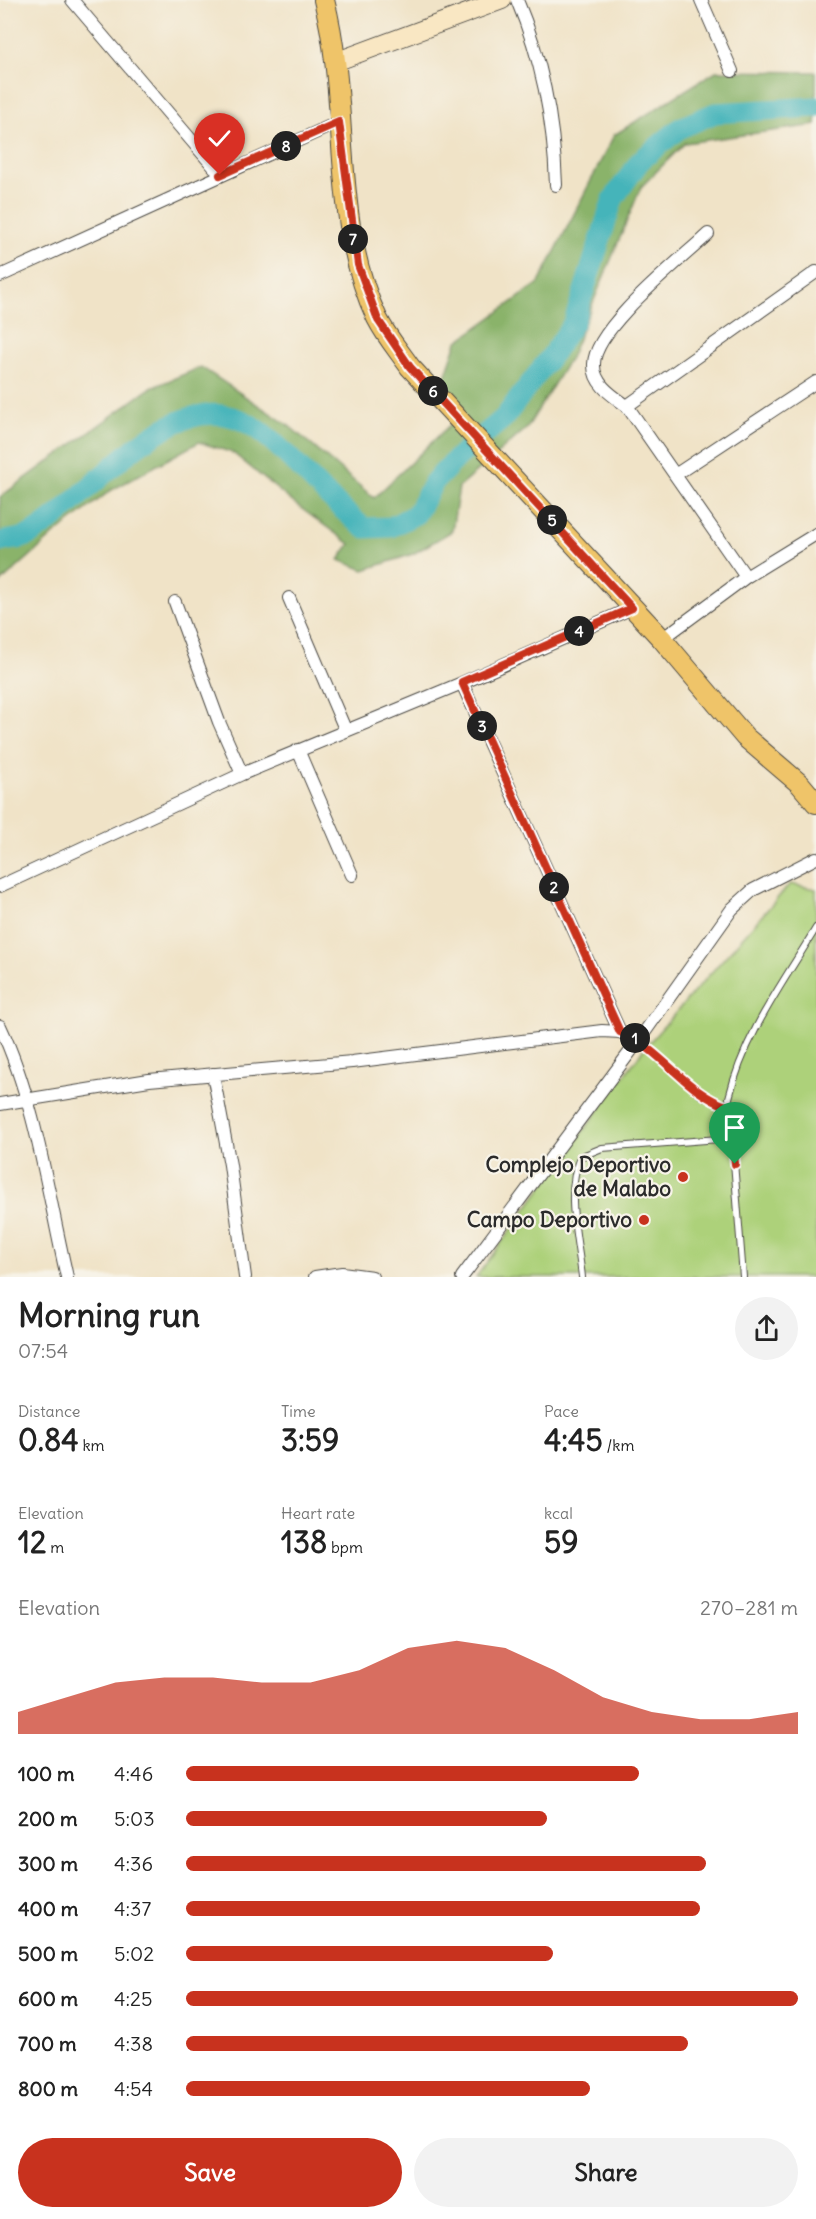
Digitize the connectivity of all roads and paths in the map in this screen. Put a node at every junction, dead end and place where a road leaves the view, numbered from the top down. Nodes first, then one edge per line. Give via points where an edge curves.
1 (72, 0) edge
2 (324, 0) edge
3 (502, 0) edge
4 (517, 0) edge
5 (701, 0) edge
6 (335, 62) junction
7 (732, 71) dead end
8 (339, 122) junction
9 (220, 175) junction
10 (556, 185) dead end
11 (708, 234) dead end
12 (816, 272) edge
13 (0, 276) edge
14 (816, 382) edge
15 (627, 406) junction
16 (675, 475) junction
17 (815, 536) edge
18 (746, 577) junction
19 (289, 598) dead end
20 (176, 602) dead end
21 (632, 608) junction
22 (662, 639) junction
23 (462, 682) junction
24 (345, 729) junction
25 (298, 750) junction
26 (242, 774) junction
27 (808, 788) edge
28 (816, 802) edge
29 (816, 858) edge
30 (352, 875) dead end
31 (0, 886) edge
32 (816, 928) edge
33 (0, 1026) edge
34 (620, 1032) junction
35 (639, 1040) junction
36 (213, 1074) junction
37 (26, 1099) junction
38 (0, 1104) edge
39 (729, 1107) junction
40 (732, 1138) junction
41 (67, 1277) edge
42 (245, 1277) edge
43 (315, 1277) edge
44 (372, 1277) edge
45 (462, 1277) edge
46 (582, 1277) edge
47 (743, 1277) edge

1 - 9 street
2 - 6 main road
3 - 6 street
4 - 10 street via 531,32 544,82 555,138
5 - 7 street
6 - 8 main road
8 - 9 street
8 - 21 main road via 354,245 378,320 410,367
9 - 13 street
11 - 15 street via 621,316 595,355 597,377 607,392
12 - 15 street
14 - 16 street
15 - 16 street
16 - 18 street
17 - 18 street
18 - 22 street
19 - 24 street
20 - 26 street
21 - 22 main road
21 - 23 street
22 - 27 main road via 745,737
23 - 24 street
23 - 34 street
24 - 25 street
25 - 26 street
25 - 30 street
26 - 31 street
27 - 28 main road
29 - 35 street via 743,897
32 - 39 lane via 748,1044
33 - 37 street via 14,1056
34 - 35 street
34 - 36 street
35 - 39 lane via 700,1095
35 - 45 street
36 - 37 street
36 - 42 street
37 - 38 street
37 - 41 street
39 - 40 lane
40 - 46 lane via 602,1148 580,1157 574,1171 573,1196
40 - 47 lane
43 - 44 street via 342,1273

